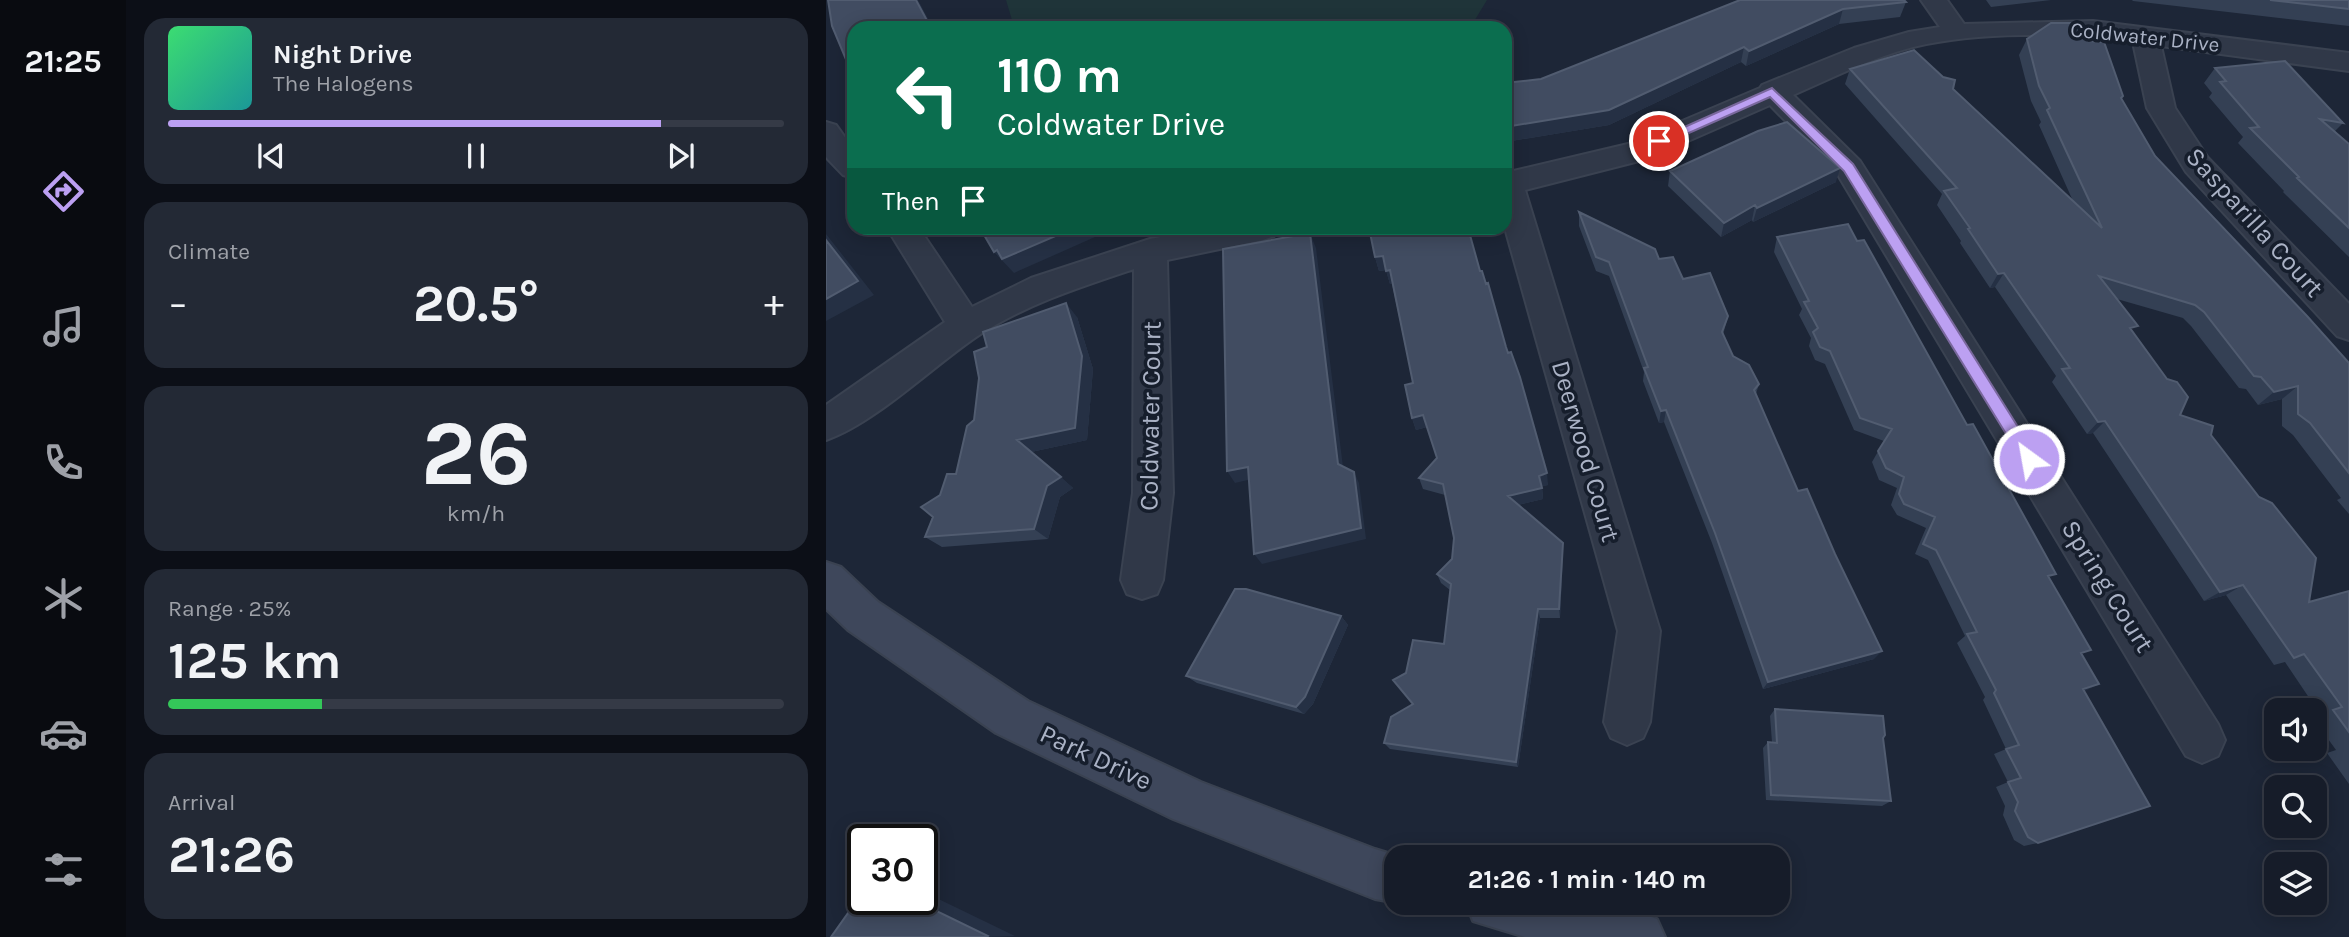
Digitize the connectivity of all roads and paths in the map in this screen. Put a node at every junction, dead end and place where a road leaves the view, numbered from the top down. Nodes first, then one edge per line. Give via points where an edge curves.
1 (1934, 0) edge
2 (1957, 32) junction
3 (2145, 34) junction
4 (2349, 62) edge
5 (1772, 91) junction
6 (826, 132) edge
7 (847, 161) edge
8 (1512, 183) edge
9 (1512, 204) edge
10 (907, 235) edge
11 (1229, 235) edge
12 (1150, 251) junction
13 (965, 326) junction
14 (2349, 326) edge
15 (826, 424) edge
16 (1142, 580) dead end
17 (826, 581) edge
18 (1627, 722) dead end
19 (2202, 740) dead end
20 (1384, 876) edge
21 (1538, 915) edge
22 (1639, 937) edge

1 - 2 street
2 - 3 street, Coldwater Drive via 2042,28
2 - 5 street, Coldwater Drive via 1864,54
3 - 4 street, Coldwater Drive
3 - 14 street, Sasparilla Court via 2161,108 2197,165
5 - 8 street, Coldwater Drive via 1636,152
5 - 19 street, Spring Court via 1849,167
6 - 7 street
9 - 18 street, Deerwood Court via 1639,631
10 - 13 street
11 - 12 street
12 - 13 street via 1043,287
12 - 16 street, Coldwater Court via 1153,493
13 - 15 street
17 - 20 street, Park Drive via 863,616 1012,718 1190,802
21 - 22 street

